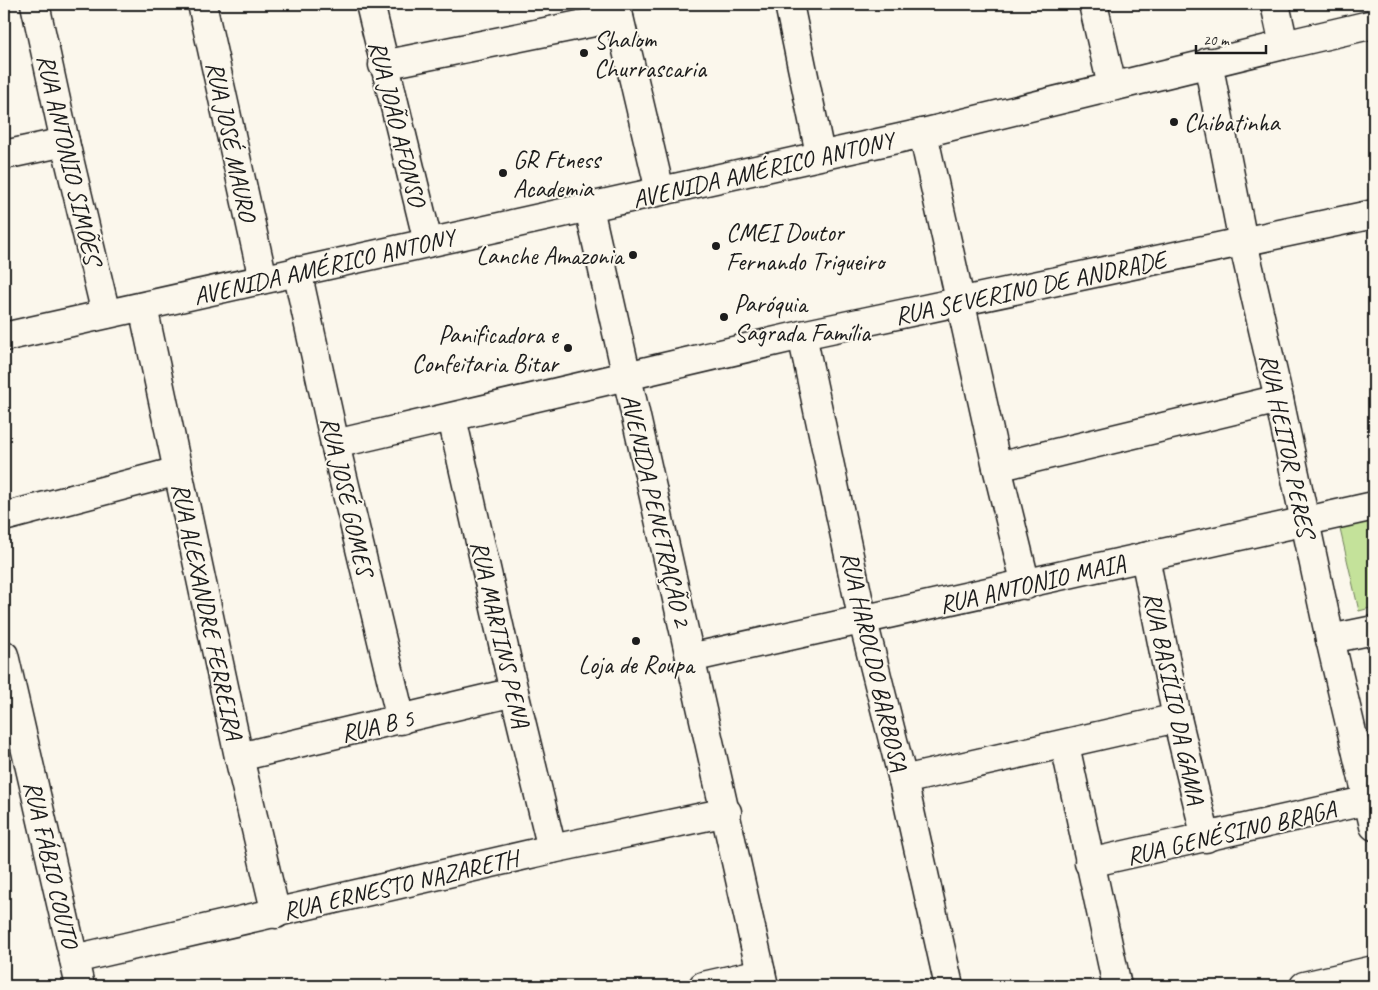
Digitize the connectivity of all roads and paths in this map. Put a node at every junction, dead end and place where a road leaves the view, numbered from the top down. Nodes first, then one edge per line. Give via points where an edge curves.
1 (35, 4) edge
2 (202, 4) edge
3 (370, 4) edge
4 (789, 4) edge
5 (1093, 4) edge
6 (1275, 4) edge
7 (617, 10) edge
8 (1374, 24) edge
9 (1284, 44) junction
10 (1208, 62) junction
11 (383, 65) junction
12 (1112, 86) junction
13 (923, 133) junction
14 (65, 142) junction
15 (820, 154) junction
16 (4, 155) edge
17 (660, 191) junction
18 (589, 208) junction
19 (1374, 214) edge
20 (428, 242) junction
21 (1243, 242) junction
22 (297, 271) junction
23 (263, 278) junction
24 (961, 302) junction
25 (143, 307) junction
26 (106, 314) junction
27 (802, 335) junction
28 (4, 337) edge
29 (627, 376) junction
30 (1279, 399) junction
31 (452, 418) junction
32 (335, 444) junction
33 (997, 467) junction
34 (178, 471) junction
35 (1374, 506) edge
36 (4, 517) edge
37 (1305, 522) junction
38 (1145, 557) junction
39 (1026, 585) junction
40 (863, 621) junction
41 (1374, 630) edge
42 (1330, 640) junction
43 (4, 655) edge
44 (690, 658) junction
45 (514, 692) junction
46 (1177, 718) junction
47 (401, 720) junction
48 (1065, 745) junction
49 (239, 756) junction
50 (903, 780) junction
51 (1372, 809) edge
52 (727, 812) junction
53 (1206, 838) junction
54 (552, 849) junction
55 (1089, 863) junction
56 (276, 914) junction
57 (74, 959) junction
58 (1374, 970) edge
59 (763, 980) edge
60 (80, 986) edge
61 (703, 986) edge
62 (949, 986) edge
63 (1117, 986) edge
64 (1304, 986) edge

1 - 14 street, RUA ANTONIO SIMÕES
2 - 23 street, RUA JOSÉ MAURO
3 - 11 street, RUA JOÃO AFONSO
4 - 15 street
5 - 12 street
6 - 9 street
7 - 11 street
7 - 17 street
8 - 9 street, AVENIDA AMÉRICO ANTONY
9 - 10 street, AVENIDA AMÉRICO ANTONY
10 - 12 street, AVENIDA AMÉRICO ANTONY
10 - 21 street, RUA HEITOR PERES
11 - 20 street, RUA JOÃO AFONSO
12 - 13 street, AVENIDA AMÉRICO ANTONY
13 - 15 street, AVENIDA AMÉRICO ANTONY
13 - 24 street
14 - 16 street
14 - 26 street, RUA ANTONIO SIMÕES
15 - 17 street, AVENIDA AMÉRICO ANTONY
17 - 18 street, AVENIDA AMÉRICO ANTONY
18 - 20 street, AVENIDA AMÉRICO ANTONY
18 - 29 street, AVENIDA PENETRAÇÃO 2
19 - 21 street, RUA SEVERINO DE ANDRADE
20 - 22 street, AVENIDA AMÉRICO ANTONY
21 - 24 street, RUA SEVERINO DE ANDRADE
21 - 30 street, RUA HEITOR PERES
22 - 23 street, AVENIDA AMÉRICO ANTONY
22 - 32 street, RUA JOSÉ GOMES
23 - 25 street, AVENIDA AMÉRICO ANTONY
24 - 27 street, RUA SEVERINO DE ANDRADE
24 - 33 street
25 - 26 street, AVENIDA AMÉRICO ANTONY
25 - 34 street, RUA ALEXANDRE FERREIRA
26 - 28 street, AVENIDA AMÉRICO ANTONY
27 - 29 street, RUA SEVERINO DE ANDRADE
27 - 40 street, RUA HAROLDO BARBOSA
29 - 31 street, RUA SEVERINO DE ANDRADE
29 - 44 street, AVENIDA PENETRAÇÃO 2
30 - 33 street
30 - 37 street, RUA HEITOR PERES
31 - 32 street, RUA SEVERINO DE ANDRADE
31 - 45 street, RUA MARTINS PENA
32 - 47 street, RUA JOSÉ GOMES
33 - 39 street
34 - 36 street
34 - 49 street, RUA ALEXANDRE FERREIRA
35 - 37 street, RUA ANTONIO MAIA
37 - 38 street, RUA ANTONIO MAIA
37 - 42 street, RUA HEITOR PERES
38 - 39 street, RUA ANTONIO MAIA
38 - 46 street, RUA BASÍLIO DA GAMA
39 - 40 street, RUA ANTONIO MAIA
40 - 44 street, RUA ANTONIO MAIA
40 - 50 street, RUA HAROLDO BARBOSA
41 - 42 street
42 - 51 street, RUA HEITOR PERES
43 - 57 street, RUA FÁBIO COUTO
44 - 52 street, AVENIDA PENETRAÇÃO 2
45 - 47 street, RUA B 5
45 - 54 street, RUA MARTINS PENA
46 - 48 street
46 - 53 street, RUA BASÍLIO DA GAMA
47 - 49 street, RUA B 5
48 - 50 street
48 - 55 street
49 - 56 street, RUA ALEXANDRE FERREIRA
50 - 62 street, RUA HAROLDO BARBOSA
51 - 53 street, RUA GENÉSINO BRAGA
52 - 54 street, RUA ERNESTO NAZARETH
52 - 59 street, AVENIDA PENETRAÇÃO 2
53 - 55 street, RUA GENÉSINO BRAGA
54 - 56 street, RUA ERNESTO NAZARETH
55 - 63 street
56 - 57 street, RUA ERNESTO NAZARETH
57 - 60 street, RUA FÁBIO COUTO
58 - 64 street
59 - 61 street

